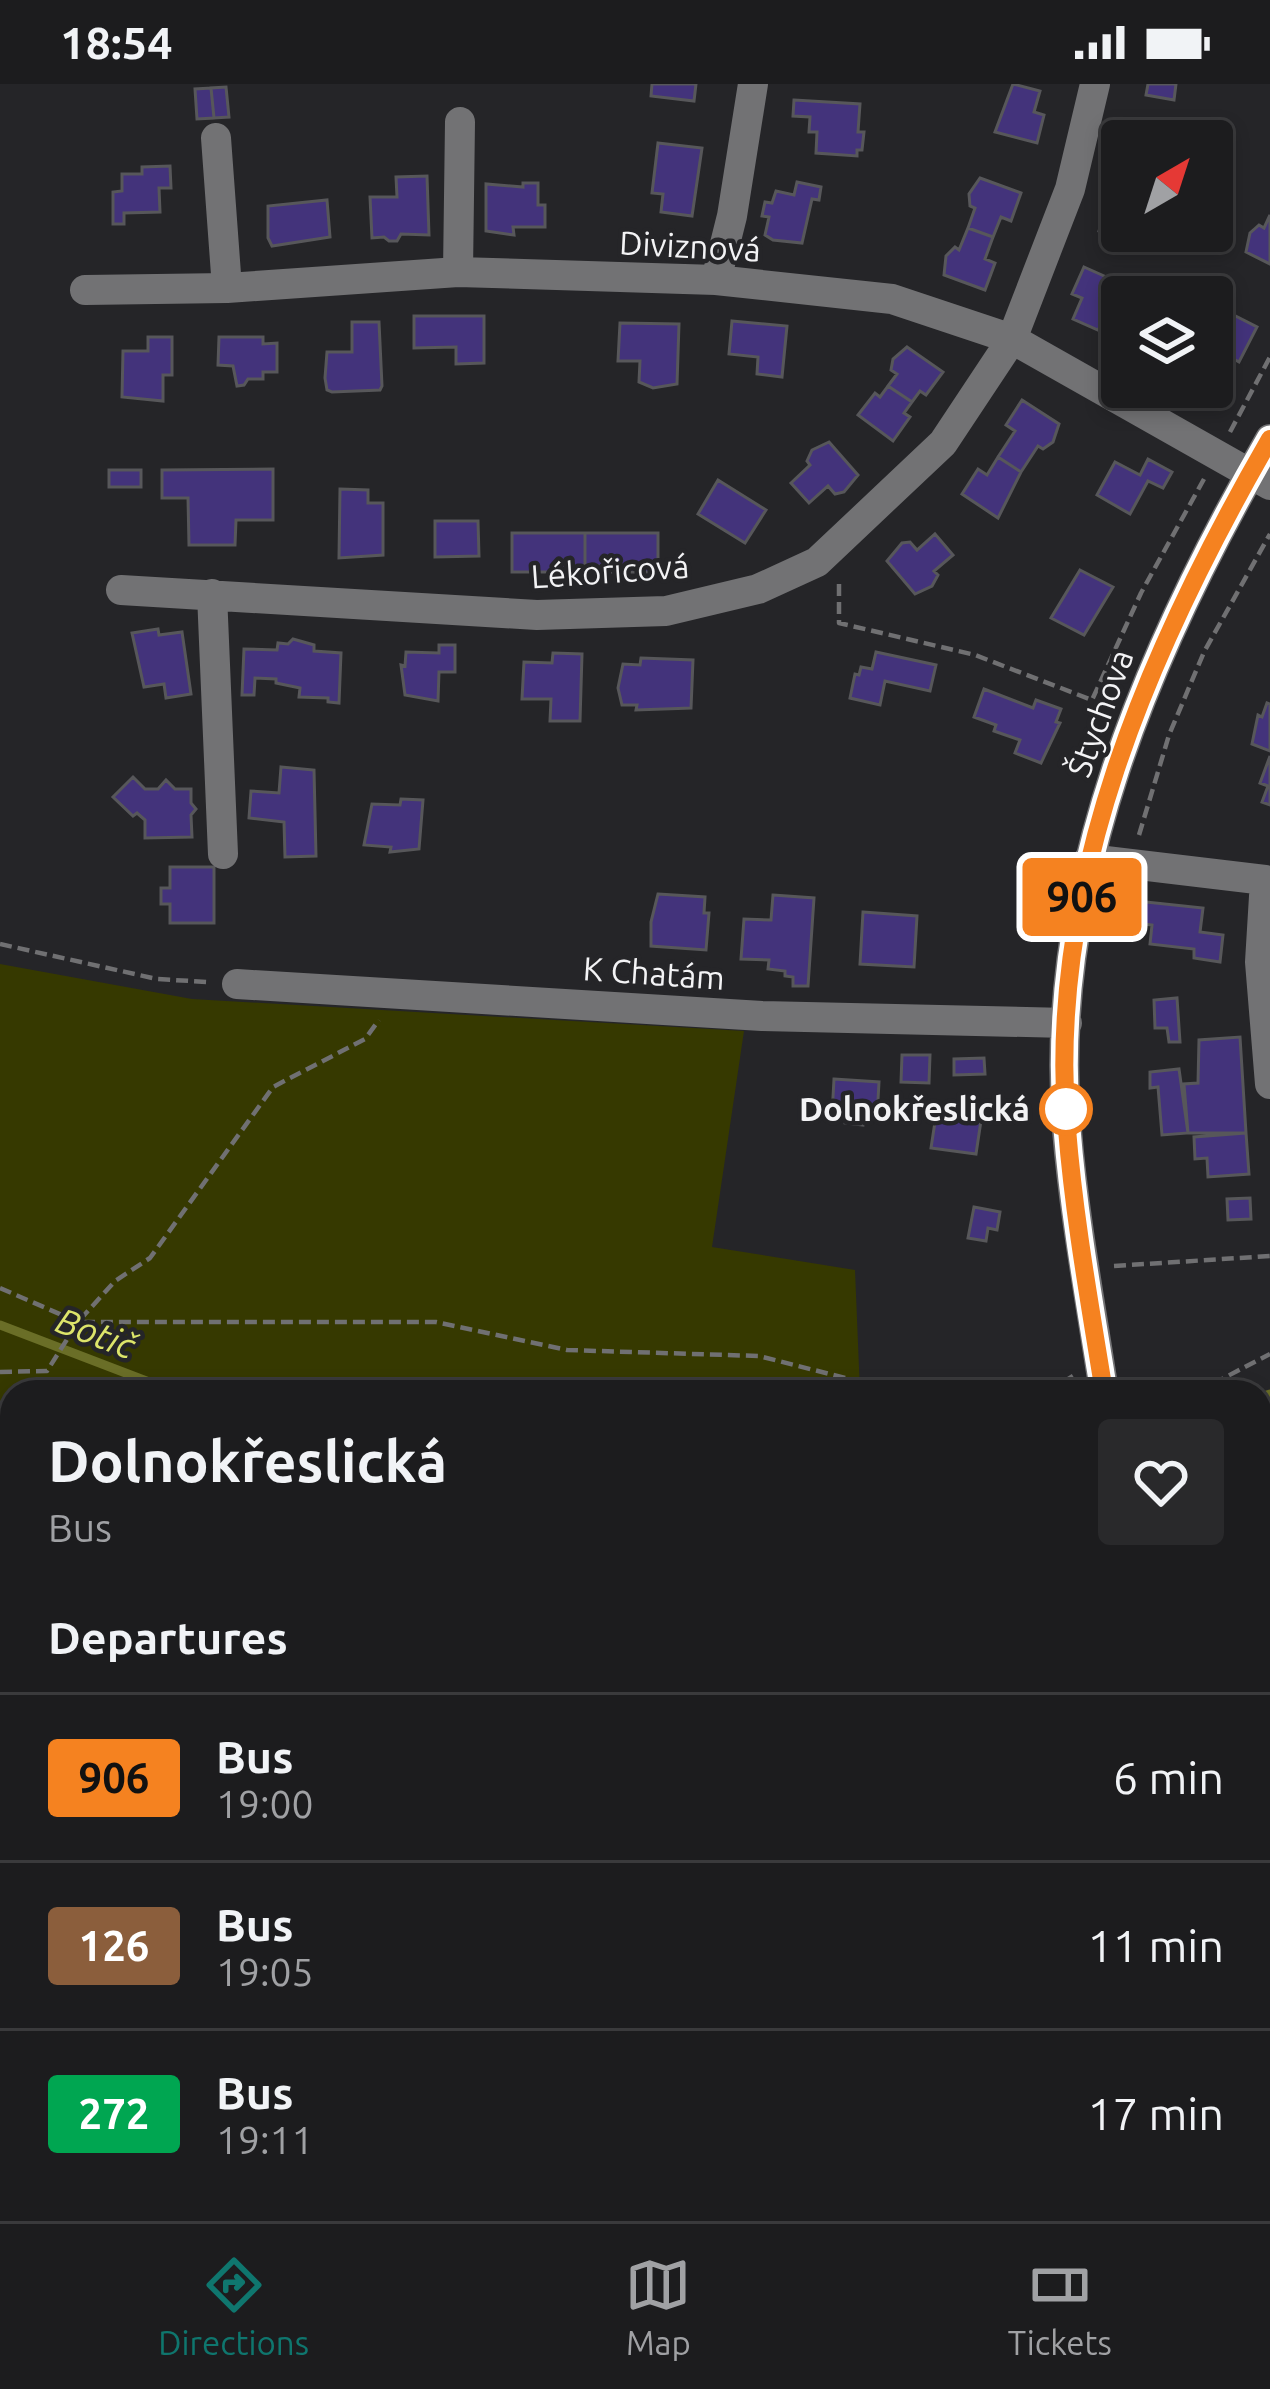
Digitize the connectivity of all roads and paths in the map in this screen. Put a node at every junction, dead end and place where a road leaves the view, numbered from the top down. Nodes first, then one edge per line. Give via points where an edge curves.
1 (753, 84) edge
2 (1095, 84) edge
3 (460, 122) dead end
4 (216, 138) dead end
5 (458, 272) junction
6 (716, 280) junction
7 (227, 288) junction
8 (85, 290) dead end
9 (1012, 339) junction
10 (1270, 357) edge
11 (1270, 439) edge
12 (1216, 457) junction
13 (1259, 481) edge
14 (1270, 533) edge
15 (842, 576) dead end
16 (121, 590) dead end
17 (212, 594) junction
18 (1136, 851) dead end
19 (223, 854) dead end
20 (1089, 859) junction
21 (0, 944) edge
22 (237, 983) joint
23 (399, 994) junction
24 (1067, 1023) junction
25 (1270, 1084) edge
26 (1270, 1256) edge
27 (1101, 1267) dead end
28 (0, 1288) edge
29 (78, 1322) junction
30 (1270, 1354) edge
31 (0, 1372) edge
32 (1078, 1373) dead end
33 (853, 1380) edge
34 (1067, 1380) edge
35 (1102, 1380) edge
36 (1220, 1380) edge

1 - 6 street
2 - 9 street, Lékořicová via 1070,188
3 - 5 street
4 - 7 street
5 - 6 street, Diviznová
5 - 7 street, Diviznová
6 - 9 street, Diviznová via 892,299
7 - 8 street, Diviznová
9 - 12 street, Diviznová
9 - 17 street, Lékořicová via 943,443 817,562 758,589 666,610 537,615
10 - 12 path
11 - 13 street, Štychova
12 - 13 street, Diviznová
12 - 15 path via 1092,700 975,655 839,623
13 - 20 street, Štychova via 1174,618
14 - 18 path via 1186,693
16 - 17 street, Lékořicová
17 - 19 street
20 - 24 street, Štychova
20 - 25 street via 1265,880 1260,962
21 - 22 path via 158,979
22 - 23 street, K Chatám
23 - 24 street, K Chatám via 762,1016
23 - 29 path via 365,1039 273,1087 150,1258 115,1281
24 - 35 street, Štychova via 1066,1126
26 - 27 path
28 - 29 path
29 - 31 path via 47,1371
29 - 33 path via 436,1322 567,1350 759,1356
30 - 36 path
32 - 34 path

